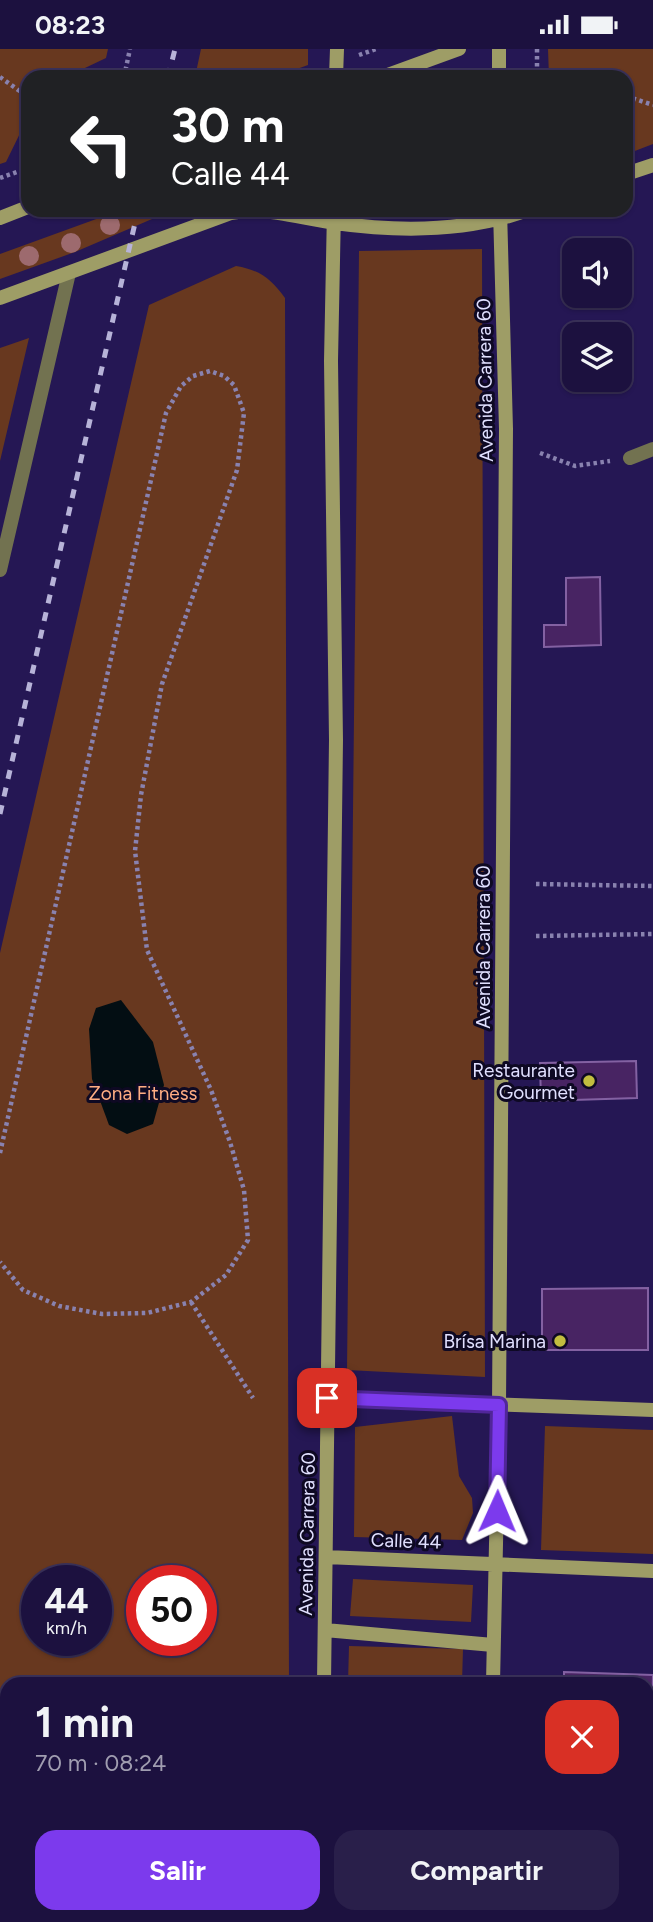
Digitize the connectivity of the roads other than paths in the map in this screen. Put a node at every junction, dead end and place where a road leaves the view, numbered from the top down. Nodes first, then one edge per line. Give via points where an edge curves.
1 (337, 49) edge
2 (459, 49) edge
3 (499, 49) edge
4 (337, 70) edge
5 (401, 70) edge
6 (499, 70) edge
7 (653, 165) edge
8 (633, 172) edge
9 (21, 210) edge
10 (220, 217) edge
11 (334, 217) edge
12 (342, 217) edge
13 (491, 217) edge
14 (501, 217) edge
15 (0, 218) edge
16 (69, 273) junction
17 (0, 298) edge
18 (653, 450) edge
19 (630, 458) road end
20 (0, 570) edge
21 (327, 1398) junction
22 (499, 1405) junction
23 (653, 1410) edge
24 (326, 1557) junction
25 (496, 1564) junction
26 (653, 1571) edge
27 (325, 1630) junction
28 (493, 1645) junction
29 (324, 1677) edge
30 (493, 1677) edge

1 - 4 main road
2 - 5 main road
3 - 6 main road
7 - 8 main road
9 - 15 main road
10 - 16 main road
11 - 21 main road, Avenida Carrera 60 via 331,362 336,740
12 - 13 main road via 434,228
14 - 22 main road, Avenida Carrera 60 via 506,443
16 - 17 main road
16 - 20 street
18 - 19 street
21 - 22 main road
21 - 24 main road, Avenida Carrera 60
22 - 23 main road
22 - 25 main road, Avenida Carrera 60
24 - 25 main road, Calle 44
24 - 27 main road, Avenida Carrera 60
25 - 26 main road, Calle 44
25 - 28 main road, Avenida Carrera 60
27 - 28 main road
27 - 29 main road, Avenida Carrera 60
28 - 30 main road, Avenida Carrera 60

